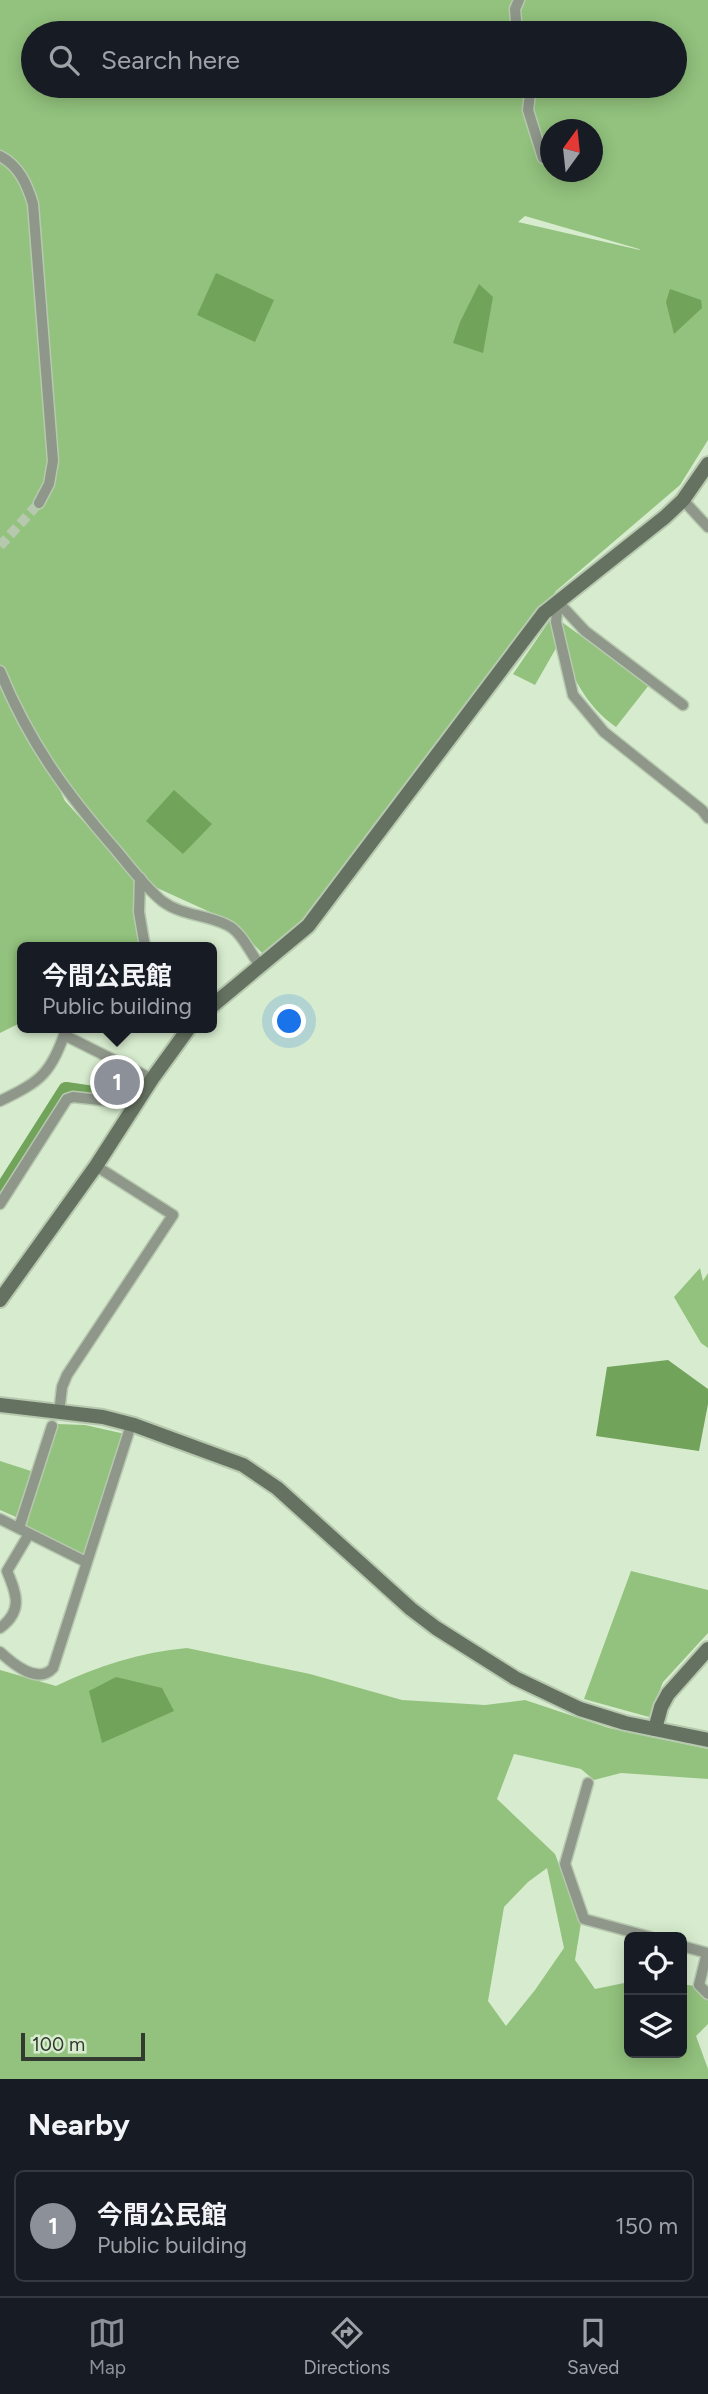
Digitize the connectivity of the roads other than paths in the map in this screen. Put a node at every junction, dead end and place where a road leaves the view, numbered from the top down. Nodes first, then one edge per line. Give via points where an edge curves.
1 (519, 0) edge
2 (516, 21) edge
3 (530, 98) edge
4 (540, 148) edge
5 (0, 156) edge
6 (708, 465) edge
7 (683, 500) junction
8 (38, 503) tunnel mouth
9 (708, 527) edge
10 (558, 602) junction
11 (0, 671) edge
12 (683, 705) dead end
13 (708, 818) edge
14 (140, 878) junction
15 (144, 942) edge
16 (260, 966) junction
17 (217, 1002) edge
18 (65, 1033) edge
19 (67, 1033) edge
20 (185, 1033) edge
21 (152, 1079) junction
22 (0, 1101) edge
23 (137, 1104) junction
24 (96, 1166) junction
25 (0, 1204) edge
26 (0, 1300) edge
27 (0, 1405) edge
28 (56, 1419) junction
29 (131, 1425) junction
30 (0, 1519) edge
31 (19, 1528) junction
32 (29, 1534) junction
33 (86, 1562) junction
34 (4, 1568) edge
35 (0, 1628) edge
36 (708, 1649) edge
37 (0, 1652) edge
38 (655, 1729) junction
39 (708, 1740) edge
40 (588, 1783) dead end
41 (632, 1932) edge
42 (687, 1947) edge
43 (708, 1994) edge

1 - 2 street
3 - 4 street via 528,110
5 - 8 street via 23,178 33,204 53,461 49,484
6 - 7 street
7 - 9 street
7 - 10 street
10 - 12 street via 584,631
10 - 13 street via 556,622 573,695 604,732
10 - 16 street via 523,639 308,926
11 - 14 street via 45,759 74,801
14 - 15 street
14 - 16 street via 181,913 233,929
16 - 17 street
18 - 22 street via 56,1057 40,1079
19 - 21 street
20 - 21 street
21 - 23 street
23 - 24 street
23 - 25 street via 67,1099
24 - 26 street
24 - 28 street via 173,1215 67,1375
27 - 28 street
28 - 29 street via 103,1417
28 - 31 street
29 - 33 street
29 - 38 street via 243,1465 260,1476 411,1609 515,1678 580,1709
30 - 31 street
31 - 32 street
32 - 33 street
32 - 34 street
33 - 37 street via 53,1668 39,1676
34 - 35 street via 14,1588 16,1607 12,1619
36 - 38 street via 668,1694
38 - 39 street
40 - 41 street via 565,1864 584,1919
42 - 43 street via 707,1953 699,1985

